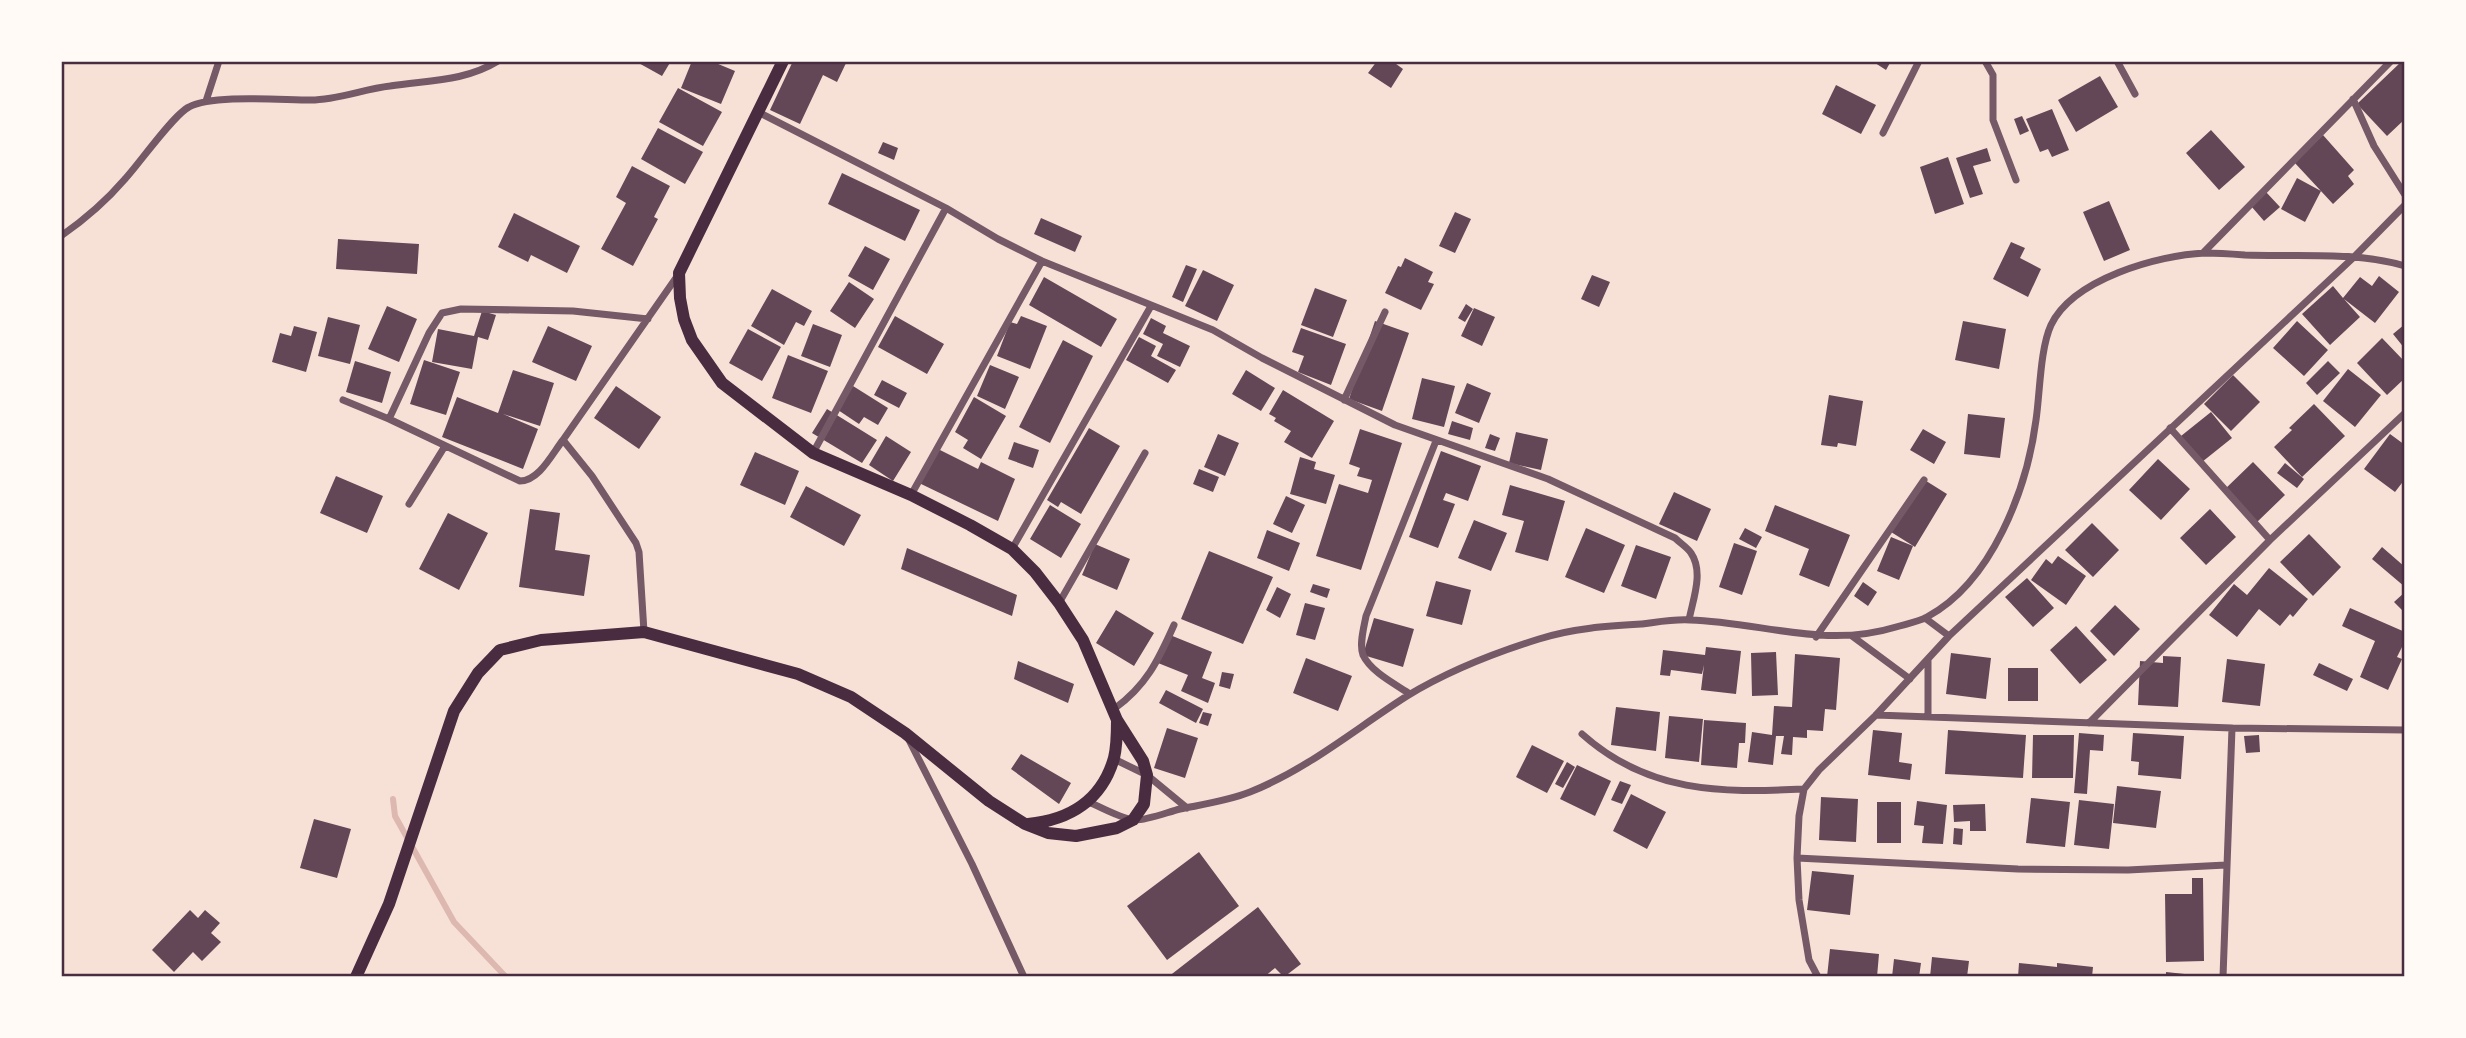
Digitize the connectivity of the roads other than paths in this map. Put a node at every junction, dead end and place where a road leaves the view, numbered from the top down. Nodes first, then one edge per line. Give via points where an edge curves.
1 (219, 61) edge
2 (498, 61) edge
3 (783, 61) edge
4 (1919, 61) edge
5 (1985, 61) edge
6 (2117, 61) edge
7 (2391, 61) edge
8 (2135, 94) dead end
9 (2353, 99) junction
10 (206, 101) junction
11 (758, 112) junction
12 (1883, 133) dead end
13 (2017, 180) dead end
14 (2405, 195) edge
15 (2405, 205) edge
16 (946, 208) junction
17 (61, 236) edge
18 (2203, 253) junction
19 (2354, 257) junction
20 (1042, 261) junction
21 (2405, 266) edge
22 (679, 273) junction
23 (1151, 306) junction
24 (1385, 312) dead end
25 (648, 319) junction
26 (343, 400) dead end
27 (1344, 400) junction
28 (2405, 413) edge
29 (389, 419) junction
30 (2170, 428) junction
31 (563, 440) junction
32 (1436, 441) junction
33 (445, 446) junction
34 (813, 453) junction
35 (1145, 453) dead end
36 (1924, 480) dead end
37 (911, 495) junction
38 (409, 504) dead end
39 (2270, 540) junction
40 (1012, 549) junction
41 (1059, 603) junction
42 (1925, 618) junction
43 (1689, 620) junction
44 (1174, 625) dead end
45 (645, 632) junction
46 (1816, 636) junction
47 (1852, 636) junction
48 (1950, 636) junction
49 (1928, 660) junction
50 (1910, 679) junction
51 (1410, 694) junction
52 (1116, 715) junction
53 (1876, 715) junction
54 (1928, 717) junction
55 (2089, 723) junction
56 (2232, 728) junction
57 (2405, 730) edge
58 (905, 733) junction
59 (1582, 734) dead end
60 (1114, 759) junction
61 (1147, 775) junction
62 (1804, 789) junction
63 (1089, 802) junction
64 (1186, 808) junction
65 (1133, 820) junction
66 (1025, 824) junction
67 (1797, 858) junction
68 (2226, 865) junction
69 (356, 977) edge
70 (1024, 977) edge
71 (1818, 977) edge
72 (2223, 977) edge

1 - 10 street
2 - 10 street via 455,78 316,100
3 - 11 main road
4 - 12 street
5 - 13 street via 1993,75 1993,120
6 - 8 street
7 - 9 street
9 - 14 street via 2374,146
9 - 18 street
10 - 17 street via 187,107 124,181
11 - 16 street
11 - 22 main road
15 - 19 street
16 - 20 street
16 - 34 street
18 - 19 street
18 - 42 street via 2146,264 2097,281 2068,302 2051,326 2028,465 2007,523 1966,585
19 - 21 street
19 - 30 street
20 - 23 street
20 - 37 street
22 - 25 street
22 - 34 main road via 684,319 692,340 722,383
23 - 27 street via 1213,330
23 - 40 street
24 - 27 street
25 - 29 street via 573,311 461,309 442,313
25 - 31 street
26 - 29 street
27 - 32 street
28 - 39 street
29 - 33 street
30 - 39 street
30 - 48 street
31 - 33 street via 527,481
31 - 45 street via 636,543
32 - 43 street via 1548,479 1675,538 1691,552 1696,565
32 - 51 street via 1362,636 1363,654 1377,672
33 - 38 street
34 - 37 main road
35 - 41 street
36 - 46 street
37 - 40 main road
39 - 55 street
40 - 41 main road
41 - 52 main road via 1083,640
42 - 47 street
42 - 48 street
43 - 46 street
43 - 51 street via 1584,628 1543,637 1475,662
44 - 52 street via 1147,678
45 - 58 main road via 798,674 851,698
45 - 69 main road via 527,643 500,650 478,673 454,711 389,904
46 - 47 street
47 - 50 street
48 - 49 street
49 - 50 street
49 - 54 street
50 - 53 street
51 - 64 street via 1302,768 1252,792
52 - 60 main road
52 - 61 main road via 1135,744
53 - 54 street
53 - 62 street
54 - 55 street
55 - 56 street
56 - 57 street
56 - 68 street
58 - 66 main road
58 - 70 street
59 - 62 street via 1625,765 1667,782 1734,790
60 - 61 street
60 - 63 main road
61 - 64 street
61 - 65 main road via 1144,804
62 - 67 street
63 - 65 street
63 - 66 main road via 1065,816
64 - 65 street
65 - 66 main road via 1076,836
67 - 68 street via 2018,869
67 - 71 street via 1809,960
68 - 72 street

